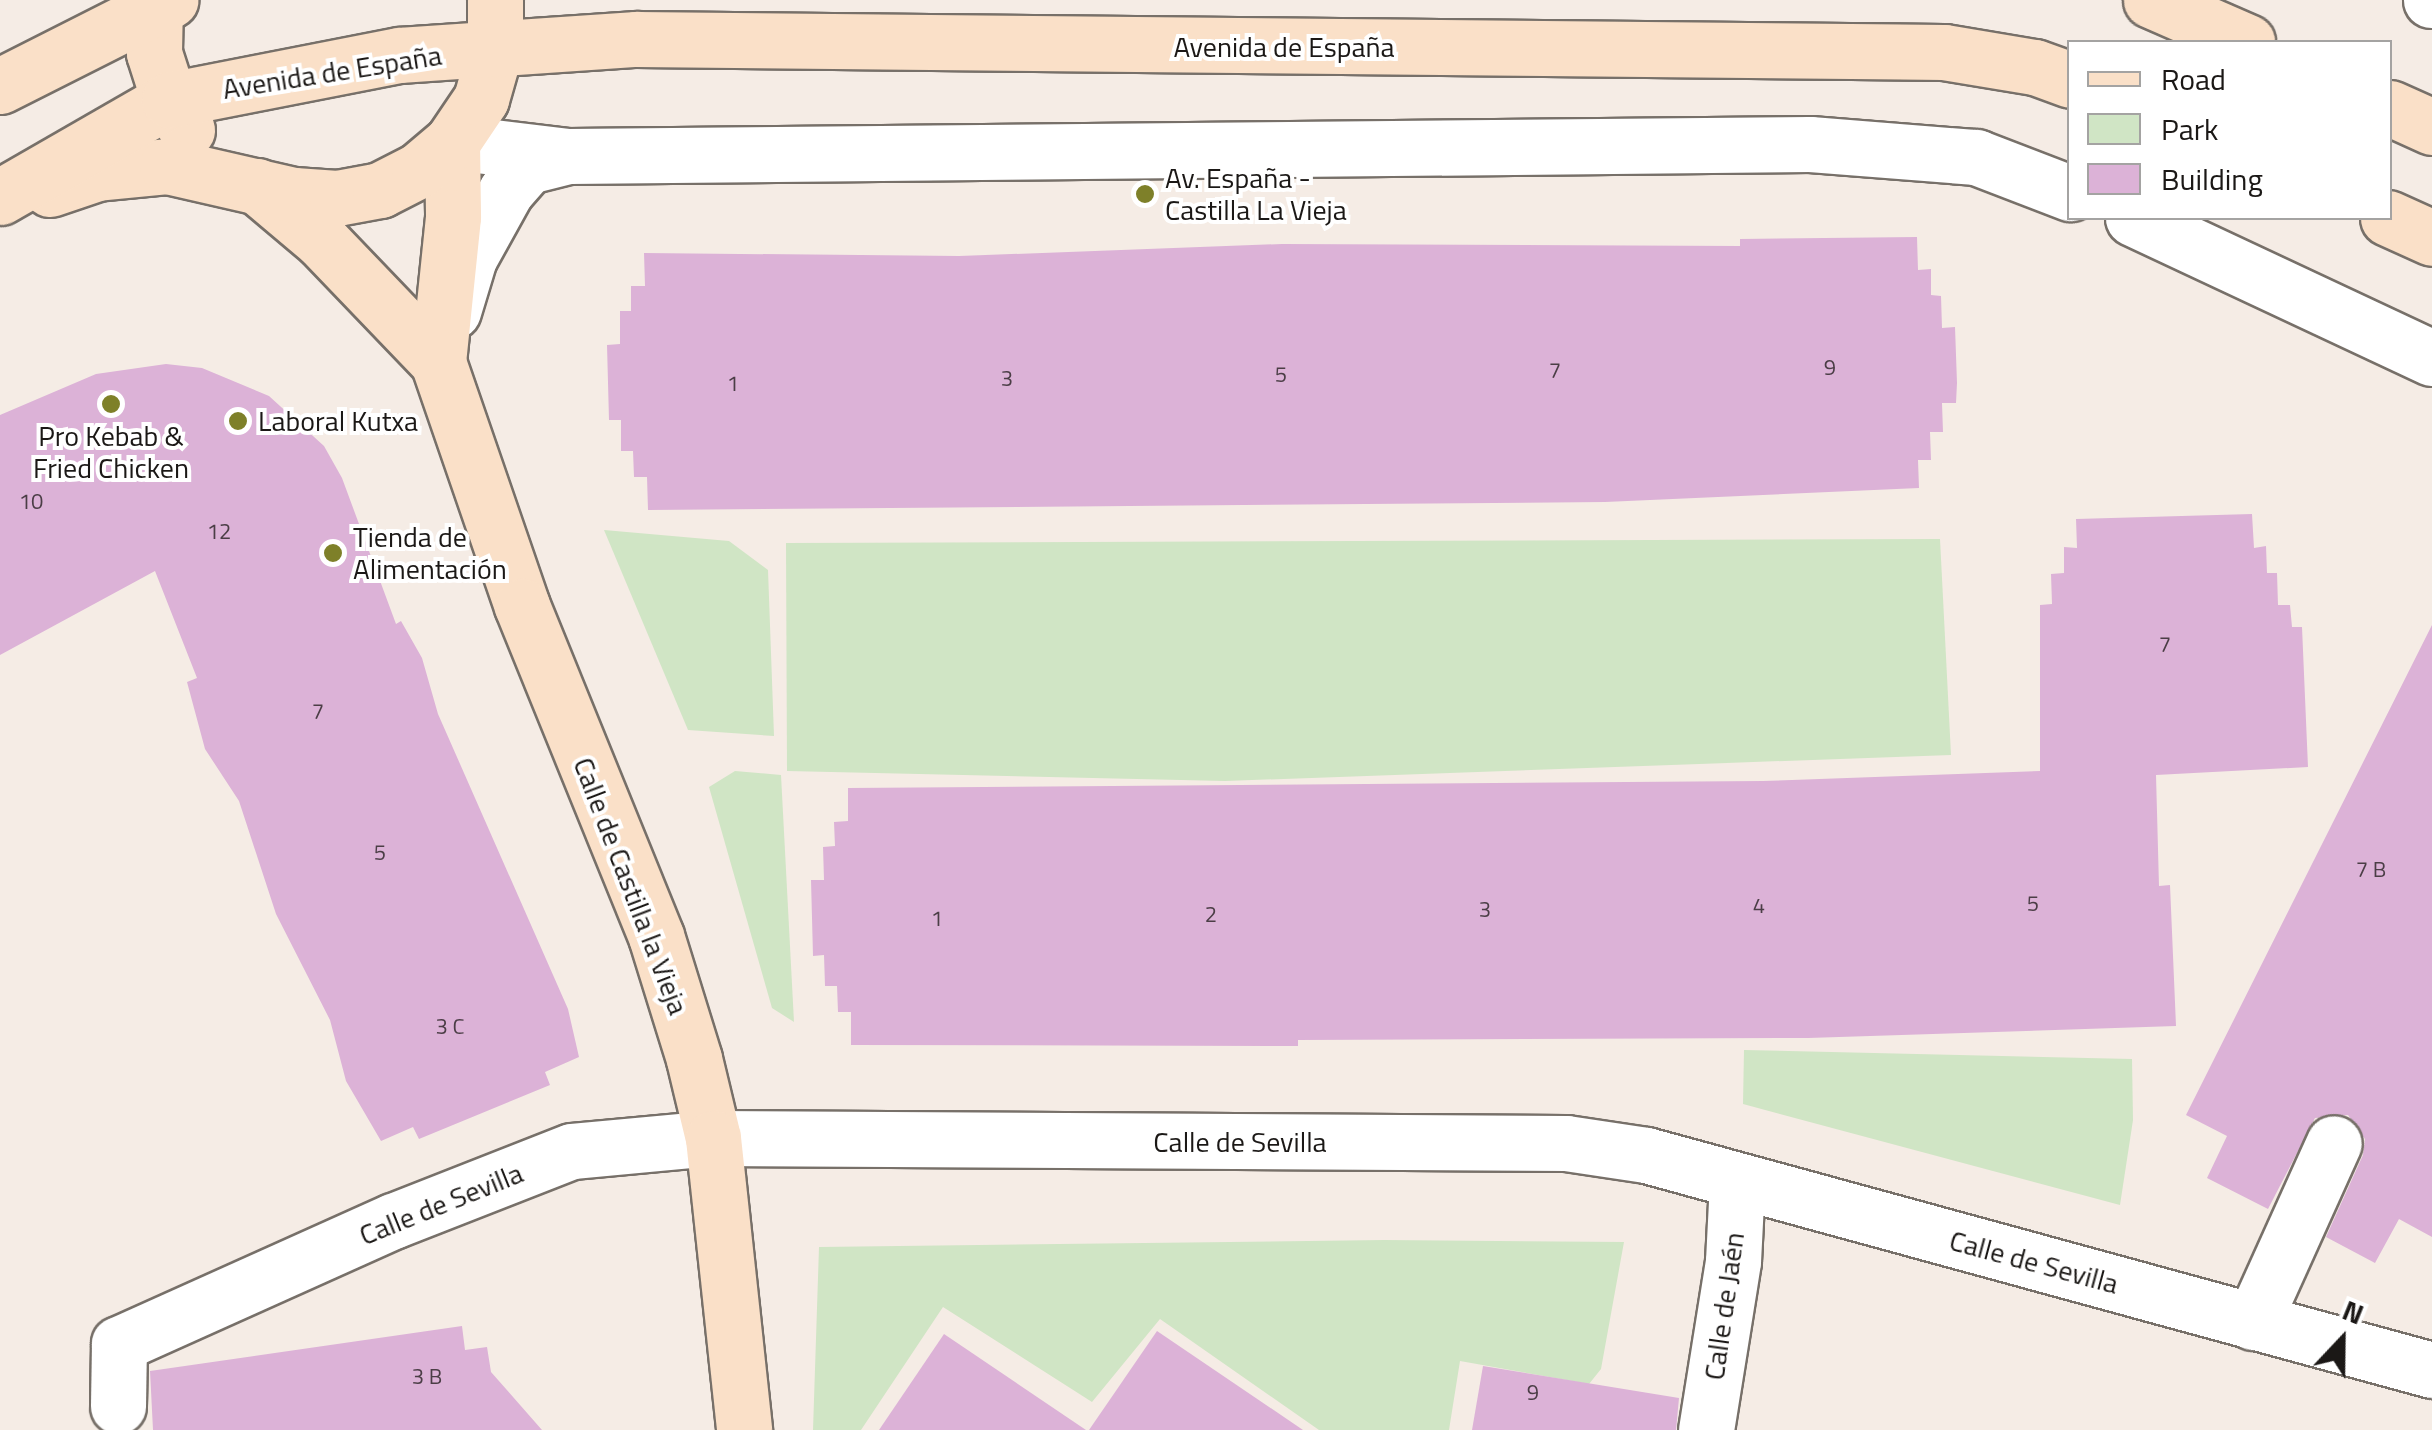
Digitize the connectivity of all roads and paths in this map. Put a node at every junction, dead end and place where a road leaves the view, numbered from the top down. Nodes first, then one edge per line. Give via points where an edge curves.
1 (2151, 0) edge
2 (159, 1) edge
3 (495, 25) edge
4 (2242, 40) edge
5 (2067, 79) edge
6 (0, 86) edge
7 (169, 100) junction
8 (2392, 109) edge
9 (2432, 127) edge
10 (452, 142) junction
11 (568, 156) junction
12 (252, 182) junction
13 (2067, 192) edge
14 (0, 197) edge
15 (0, 206) edge
16 (2137, 220) edge
17 (2392, 220) edge
18 (2432, 238) edge
19 (2432, 358) edge
20 (438, 362) junction
21 (713, 1138) junction
22 (2334, 1143) dead end
23 (1737, 1182) junction
24 (2254, 1322) junction
25 (2432, 1370) edge
26 (118, 1406) dead end
27 (744, 1430) edge
28 (1706, 1430) edge

1 - 4 main road
2 - 6 main road
2 - 7 main road via 154,52
3 - 5 main road, Avenida de España via 636,39 1944,52
3 - 7 main road, Avenida de España via 400,55
3 - 10 main road via 481,99
7 - 12 main road via 190,134
7 - 14 main road, Avenida de España
8 - 9 main road
10 - 11 street
10 - 12 main road via 419,170 366,193 294,195
10 - 20 main road, Calle de Castilla la Vieja via 454,217
11 - 13 street via 1810,144 1976,158
11 - 20 street via 528,166 506,191 469,258
12 - 15 main road via 167,166 97,173
12 - 20 main road, Calle de Castilla la Vieja via 322,241
16 - 19 street
17 - 18 main road
20 - 21 main road, Calle de Castilla la Vieja via 522,606 656,936
21 - 23 street, Calle de Sevilla via 1566,1143 1646,1154
21 - 26 street, Calle de Sevilla via 572,1151 119,1344
21 - 27 main road, Calle de Castilla la Vieja
22 - 24 street
23 - 24 street, Calle de Sevilla
23 - 28 street, Calle de Jaén via 1734,1261
24 - 25 street, Calle de Sevilla

